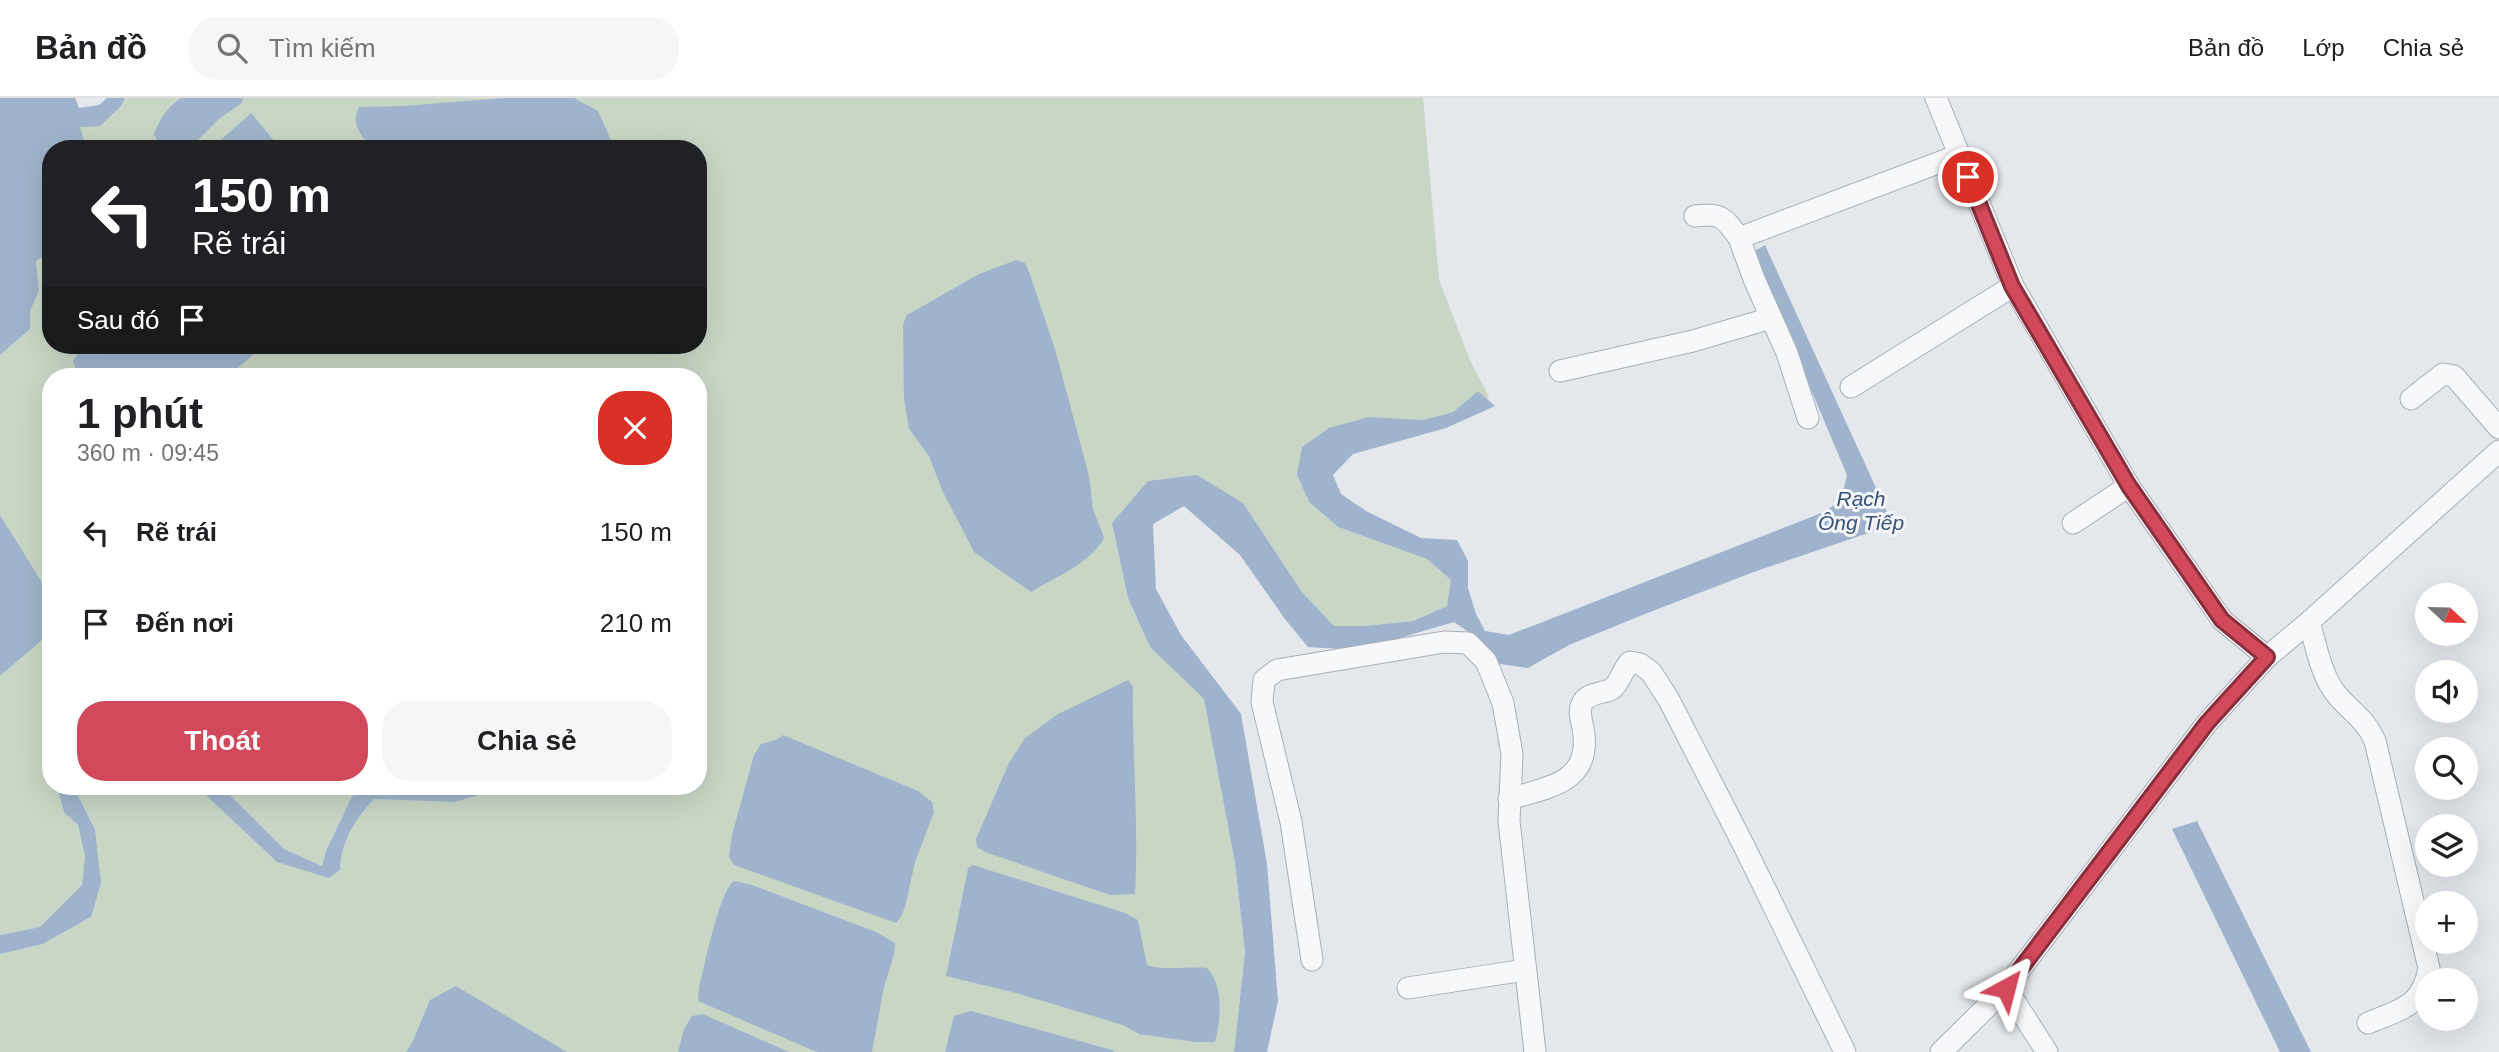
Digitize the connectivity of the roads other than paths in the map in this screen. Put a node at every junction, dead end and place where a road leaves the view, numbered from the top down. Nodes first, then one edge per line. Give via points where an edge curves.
1 (1936, 98) edge
2 (1959, 155) junction
3 (1695, 216) dead end
4 (1739, 238) junction
5 (2012, 286) junction
6 (1771, 317) junction
7 (1560, 371) dead end
8 (1851, 387) dead end
9 (2411, 399) dead end
10 (1808, 418) dead end
11 (2499, 428) edge
12 (2499, 451) edge
13 (2129, 486) junction
14 (2073, 523) dead end
15 (2309, 622) junction
16 (2267, 657) junction
17 (1509, 799) junction
18 (1312, 960) dead end
19 (1525, 971) junction
20 (1408, 988) dead end
21 (2006, 988) junction
22 (2368, 1023) dead end
23 (1535, 1052) edge
24 (1845, 1052) edge
25 (1941, 1052) edge
26 (2047, 1052) edge

1 - 2 street
2 - 4 street
2 - 5 street
3 - 4 street via 1720,216
4 - 6 street
5 - 8 street
5 - 13 street
6 - 7 street via 1693,341
6 - 10 street
9 - 11 street via 2449,373
12 - 15 street
13 - 14 street
13 - 16 street via 2222,620
15 - 16 street
15 - 22 street via 2335,693 2368,724 2375,741 2429,968 2426,985 2408,1006
16 - 21 street via 2207,723
17 - 18 street via 1512,754 1503,703 1486,660 1468,643 1444,642 1277,670 1264,680 1262,702 1291,821
17 - 19 street
17 - 24 street via 1569,778 1586,743 1581,703 1612,688 1630,663 1651,672 1743,844
19 - 20 street
19 - 23 street
21 - 25 street
21 - 26 street

